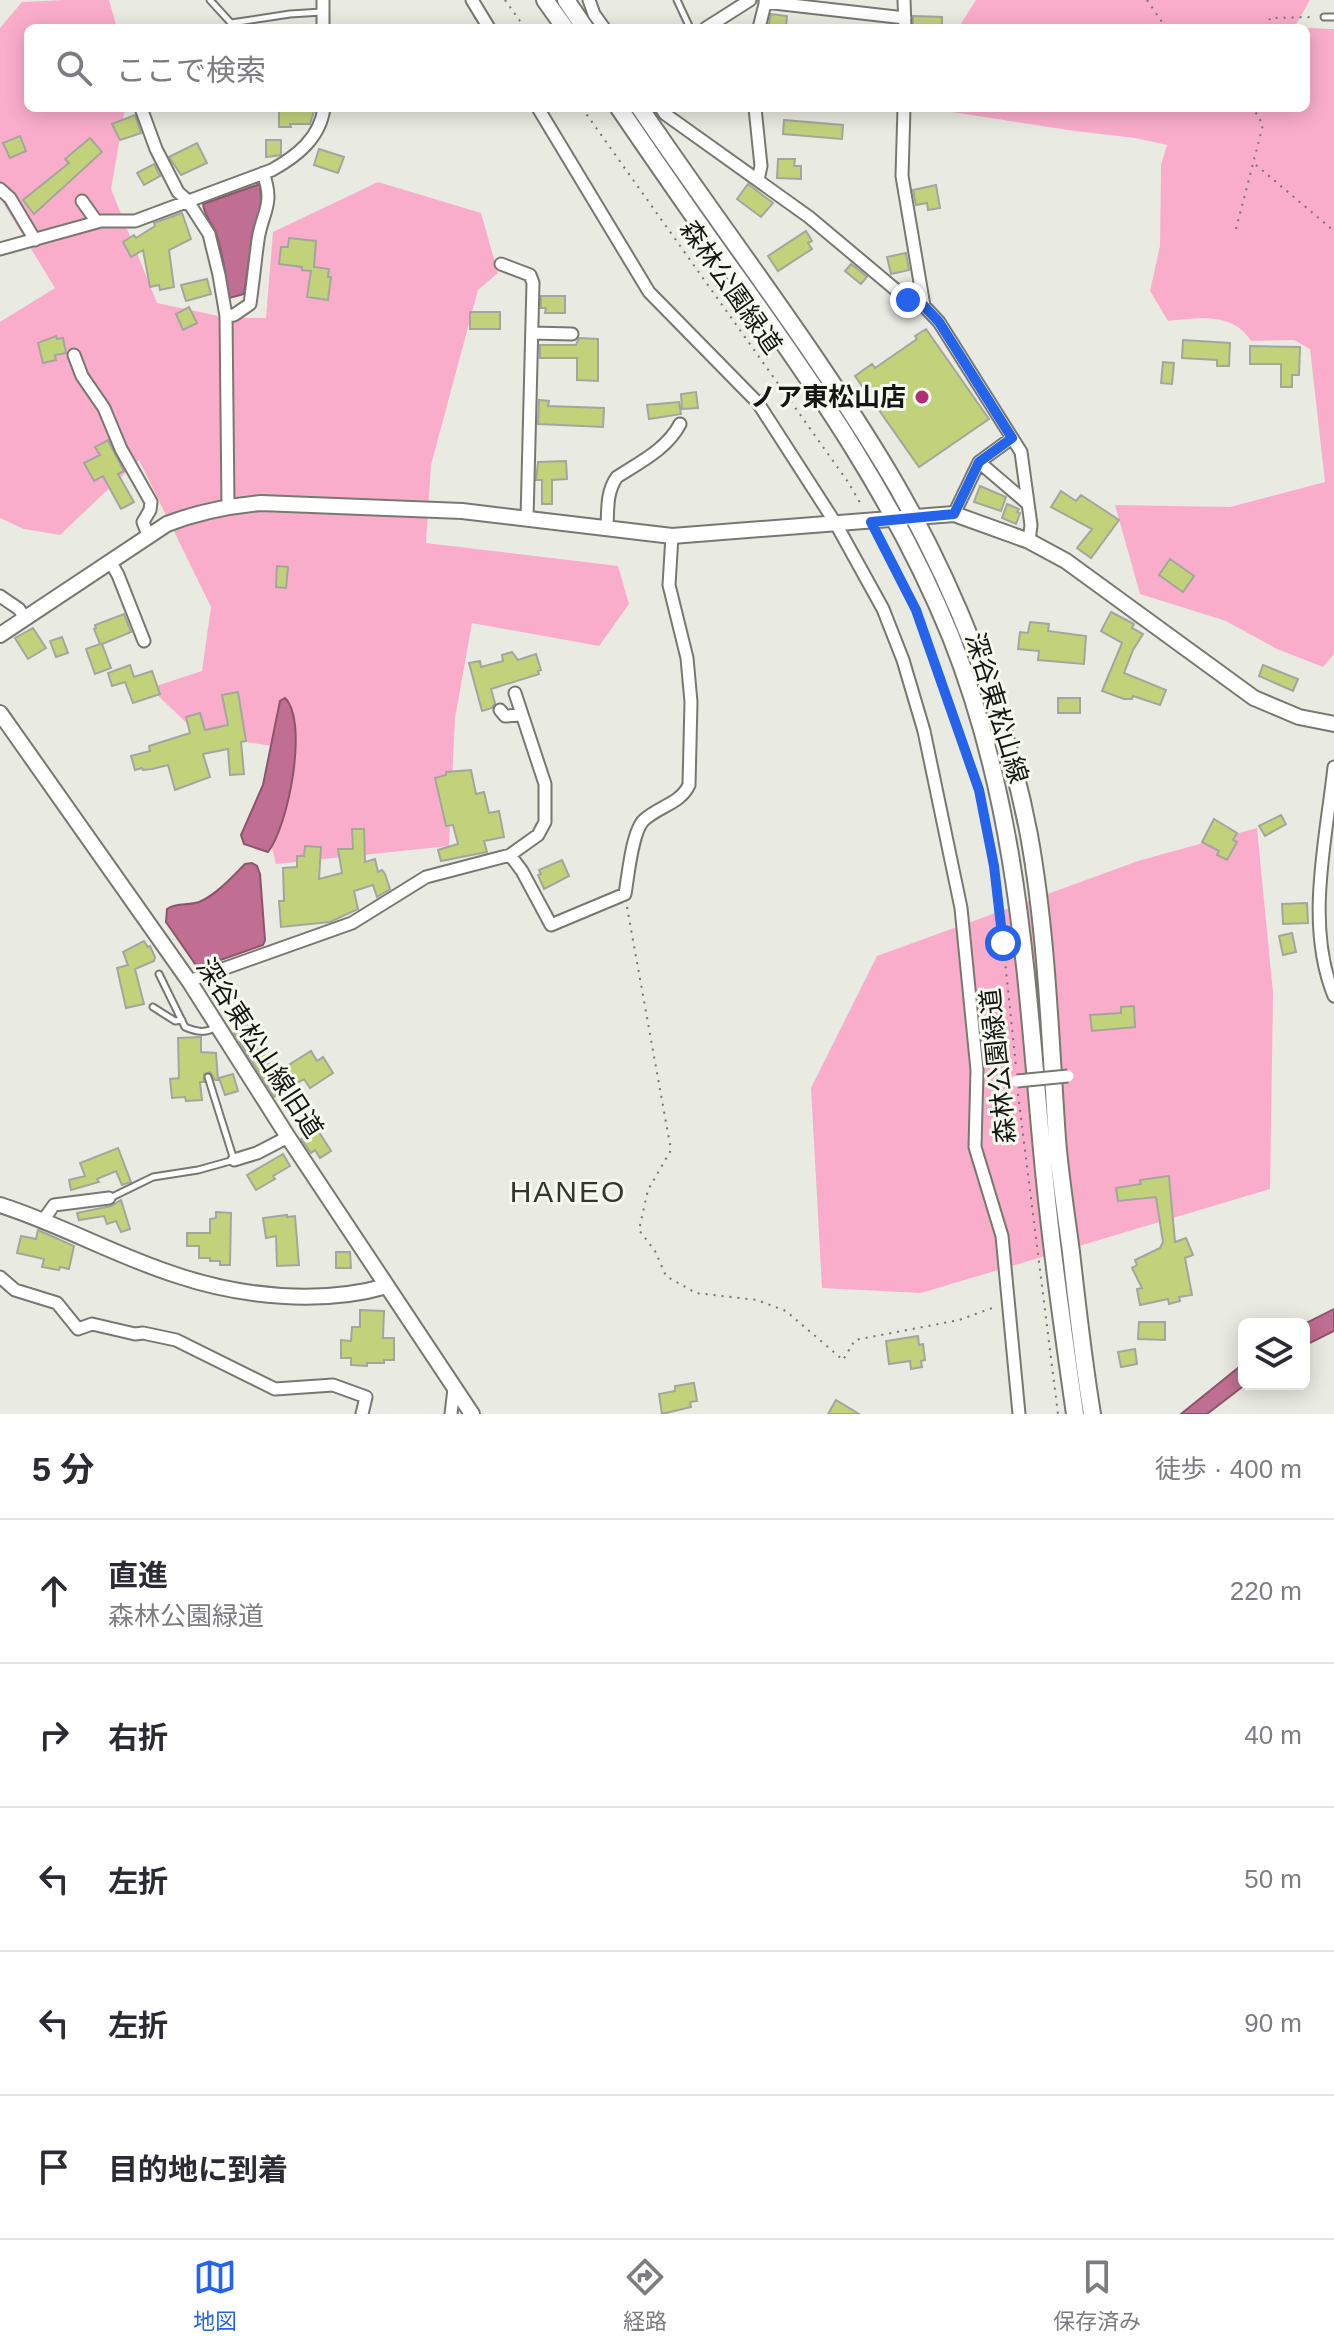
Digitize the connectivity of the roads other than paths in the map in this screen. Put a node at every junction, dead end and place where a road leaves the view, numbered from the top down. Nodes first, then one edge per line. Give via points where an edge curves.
1 (210, 0) edge
2 (472, 0) edge
3 (545, 0) edge
4 (566, 0) edge
5 (589, 0) edge
6 (677, 0) edge
7 (750, 0) edge
8 (904, 0) edge
9 (766, 1) edge
10 (323, 6) edge
11 (1324, 17) road end
12 (1334, 17) edge
13 (905, 23) edge
14 (487, 24) edge
15 (562, 24) edge
16 (582, 24) edge
17 (601, 24) edge
18 (688, 24) edge
19 (712, 24) edge
20 (760, 24) edge
21 (142, 112) edge
22 (324, 112) edge
23 (540, 112) edge
24 (622, 112) edge
25 (643, 112) edge
26 (666, 112) edge
27 (755, 112) edge
28 (904, 112) edge
29 (263, 173) junction
30 (758, 180) junction
31 (0, 189) edge
32 (187, 200) junction
33 (82, 201) dead end
34 (97, 222) junction
35 (35, 240) junction
36 (0, 249) edge
37 (501, 264) dead end
38 (924, 306) junction
39 (226, 316) junction
40 (532, 333) junction
41 (572, 334) dead end
42 (74, 355) dead end
43 (680, 424) dead end
44 (1012, 438) junction
45 (979, 462) junction
46 (1027, 503) junction
47 (228, 506) junction
48 (954, 514) junction
49 (527, 519) junction
50 (904, 519) junction
51 (836, 524) junction
52 (607, 528) junction
53 (148, 535) junction
54 (672, 536) junction
55 (1029, 541) junction
56 (110, 561) junction
57 (0, 596) edge
58 (25, 618) junction
59 (0, 635) edge
60 (144, 641) dead end
61 (515, 693) dead end
62 (500, 710) dead end
63 (0, 713) edge
64 (522, 715) junction
65 (1334, 724) edge
66 (1334, 767) edge
67 (510, 855) junction
68 (159, 974) dead end
69 (189, 981) junction
70 (1334, 996) edge
71 (153, 1007) dead end
72 (182, 1020) junction
73 (218, 1025) junction
74 (1068, 1076) dead end
75 (208, 1077) dead end
76 (1017, 1081) road end
77 (288, 1137) junction
78 (234, 1160) junction
79 (109, 1198) joint
80 (0, 1205) edge
81 (44, 1219) junction
82 (0, 1277) edge
83 (387, 1286) junction
84 (454, 1389) junction
85 (362, 1414) edge
86 (451, 1414) edge
87 (472, 1414) edge
88 (1019, 1414) edge
89 (1075, 1414) edge
90 (1092, 1414) edge

1 - 10 lane via 231,23
2 - 14 street
3 - 15 main road
4 - 16 main road
5 - 17 street
6 - 18 lane
7 - 19 street
8 - 13 street
9 - 13 street
9 - 20 street
11 - 12 lane
21 - 32 street via 156,149
22 - 29 street via 322,124 308,143
23 - 51 street via 649,292 758,403
24 - 50 main road, 深谷東松山線
25 - 50 main road, 深谷東松山線 via 859,424
26 - 30 street
27 - 30 street
28 - 38 street via 902,176
29 - 32 street
29 - 39 street via 268,209 258,236 250,304
30 - 38 street via 908,300
31 - 35 street
32 - 34 street via 135,221
32 - 39 street via 209,234
33 - 34 street
34 - 35 street
35 - 36 street
37 - 40 street via 530,275
38 - 44 street
39 - 47 street
40 - 41 street
40 - 49 street
42 - 53 street via 151,502 143,522
43 - 52 street via 660,449 612,484
44 - 45 street
44 - 46 street via 1021,452
45 - 46 street
45 - 48 street
46 - 55 street
47 - 49 street via 462,511
47 - 53 street via 193,514
48 - 50 street
48 - 55 street
49 - 52 street
50 - 51 street
50 - 89 main road, 深谷東松山線 via 986,741 1009,836
50 - 90 main road, 深谷東松山線 via 962,622 989,691 1028,833 1044,947 1058,1143
51 - 54 street
51 - 88 street via 883,609 903,660 961,908 977,1070 975,1147 1002,1236
52 - 54 street
53 - 56 street
54 - 67 street via 669,585 687,658 691,702 689,785 684,795 642,821 625,894 551,925
55 - 65 street via 1066,561 1254,698 1299,717
56 - 58 street
56 - 60 street
57 - 58 street
58 - 59 street
61 - 64 street
62 - 64 street via 505,716
63 - 69 street, 深谷東松山線旧道
64 - 67 street via 544,775 546,814 538,835
66 - 70 street via 1320,895 1320,936
67 - 69 street via 426,877 352,923
68 - 72 lane
69 - 73 street, 深谷東松山線旧道
71 - 72 lane
72 - 73 lane via 195,1031 209,1032
73 - 77 street, 深谷東松山線旧道
74 - 76 street, bridge
75 - 78 lane
77 - 78 street
77 - 83 street, 深谷東松山線旧道
78 - 79 lane via 153,1177
79 - 81 street via 54,1205
80 - 81 street
81 - 83 street via 210,1285 317,1296 361,1294
82 - 85 street via 15,1290 57,1303 78,1329 92,1324 176,1340 275,1389 333,1385 366,1397
83 - 84 street, 深谷東松山線旧道
84 - 86 street
84 - 87 street, 深谷東松山線旧道

